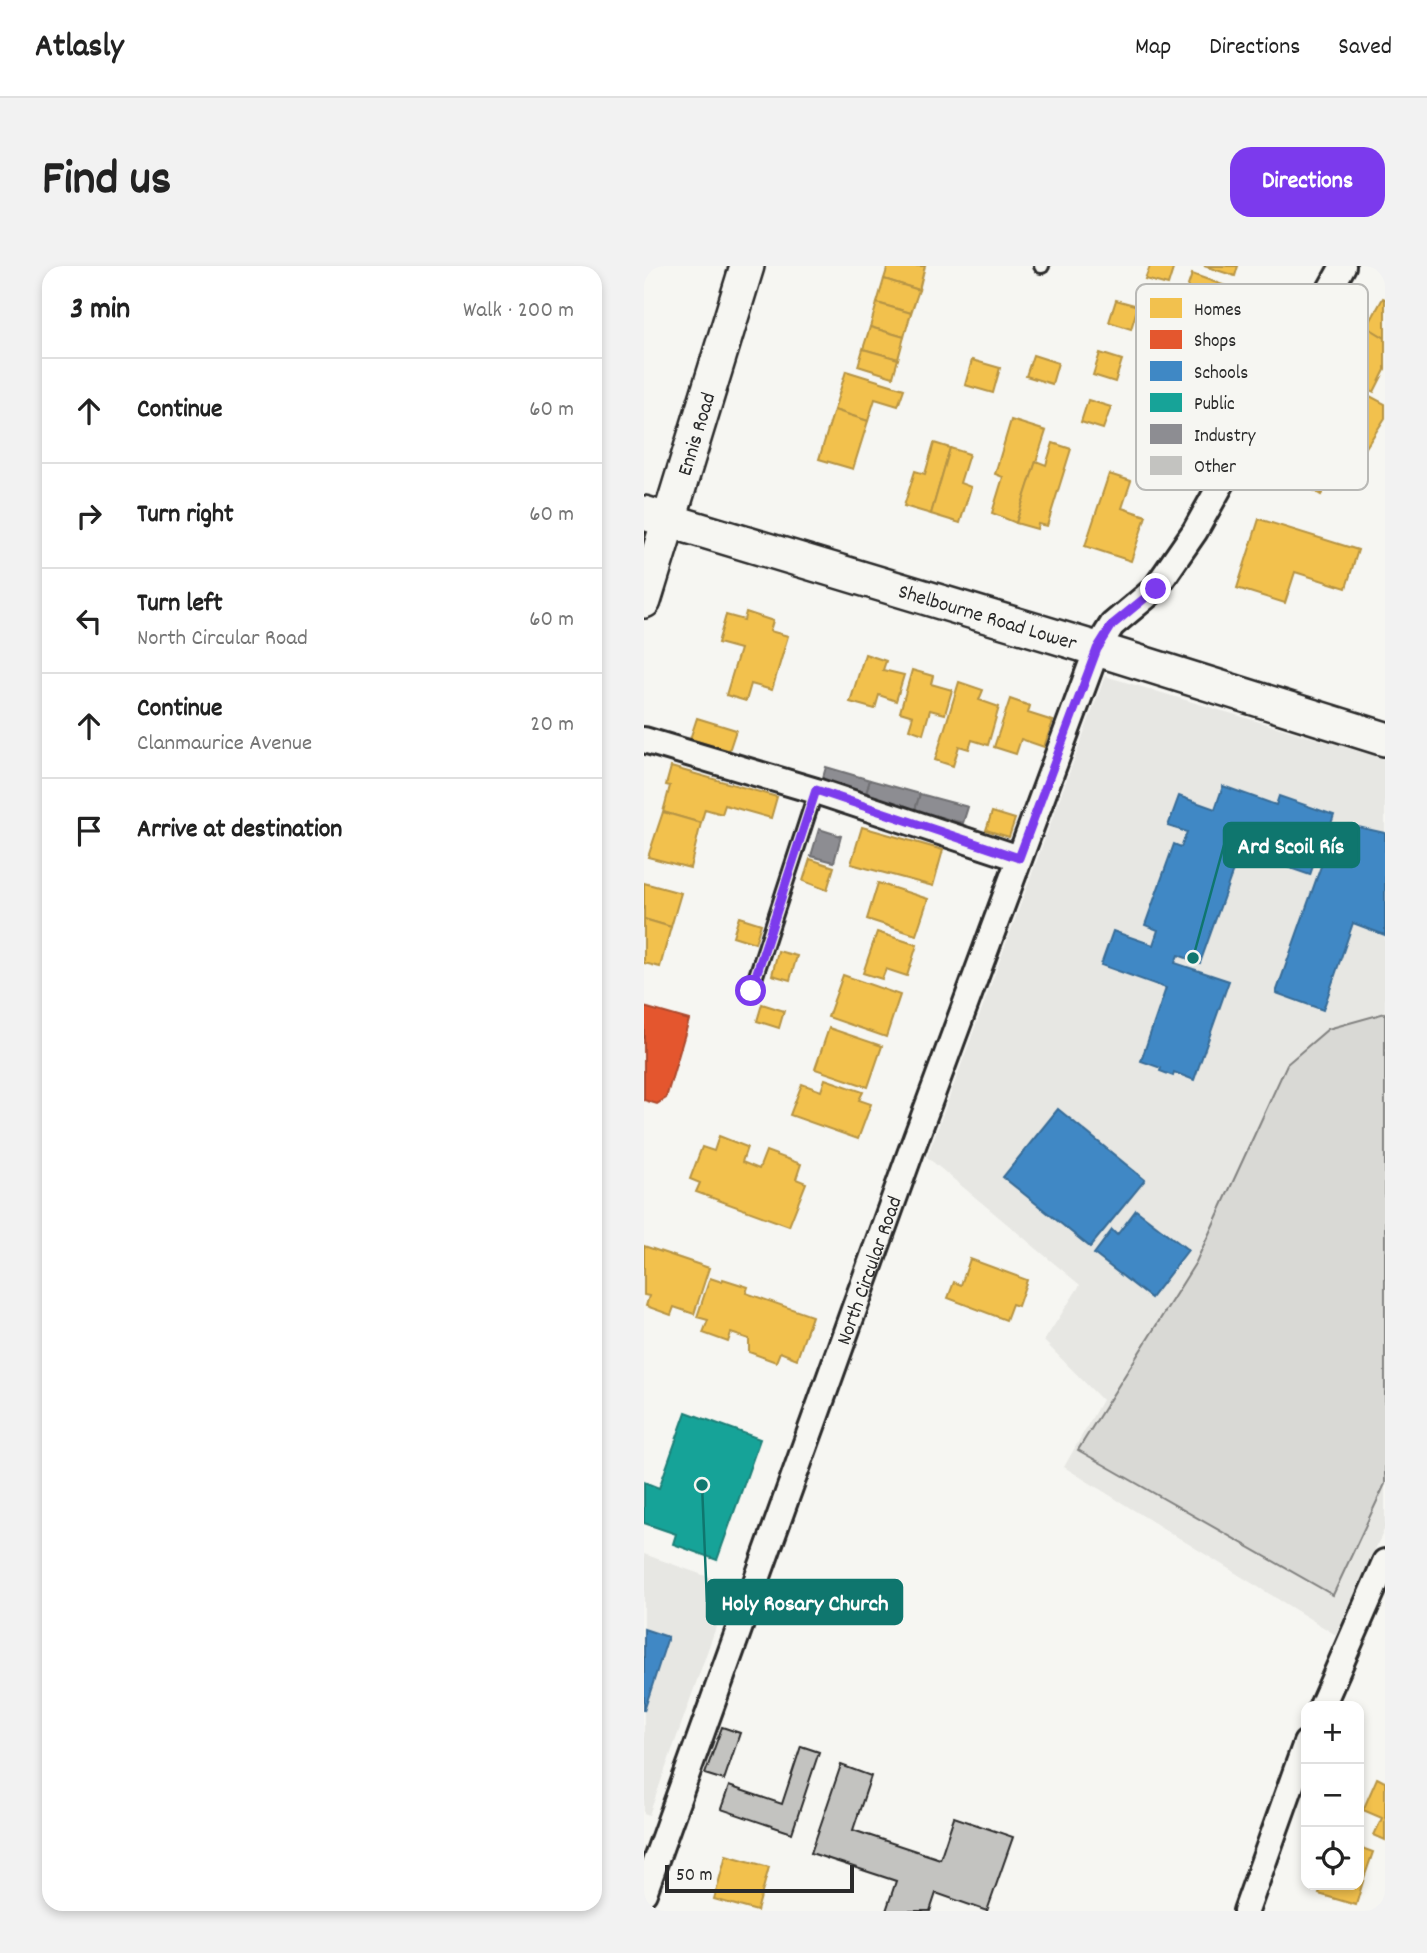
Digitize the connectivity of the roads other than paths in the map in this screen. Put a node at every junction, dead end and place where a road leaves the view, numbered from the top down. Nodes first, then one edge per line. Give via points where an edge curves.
1 (747, 266) edge
2 (1343, 266) edge
3 (1333, 284) edge
4 (1218, 490) edge
5 (656, 517) edge
6 (644, 601) edge
7 (1097, 649) junction
8 (1385, 739) edge
9 (644, 740) edge
10 (816, 790) junction
11 (1019, 858) junction
12 (751, 991) dead end
13 (1385, 1562) edge
14 (1324, 1701) edge
15 (1301, 1757) edge
16 (644, 1894) edge
17 (1246, 1911) edge

1 - 5 main road, Ennis Road
2 - 3 street, North Circular Road
4 - 7 street, North Circular Road via 1156,589 1112,625
5 - 6 main road, Ennis Road
5 - 7 main road, Shelbourne Road Lower
7 - 8 main road, Shelbourne Road Lower
7 - 11 street, North Circular Road
9 - 10 street
10 - 11 street
10 - 12 lane
11 - 16 street, North Circular Road
13 - 14 street
15 - 17 street

